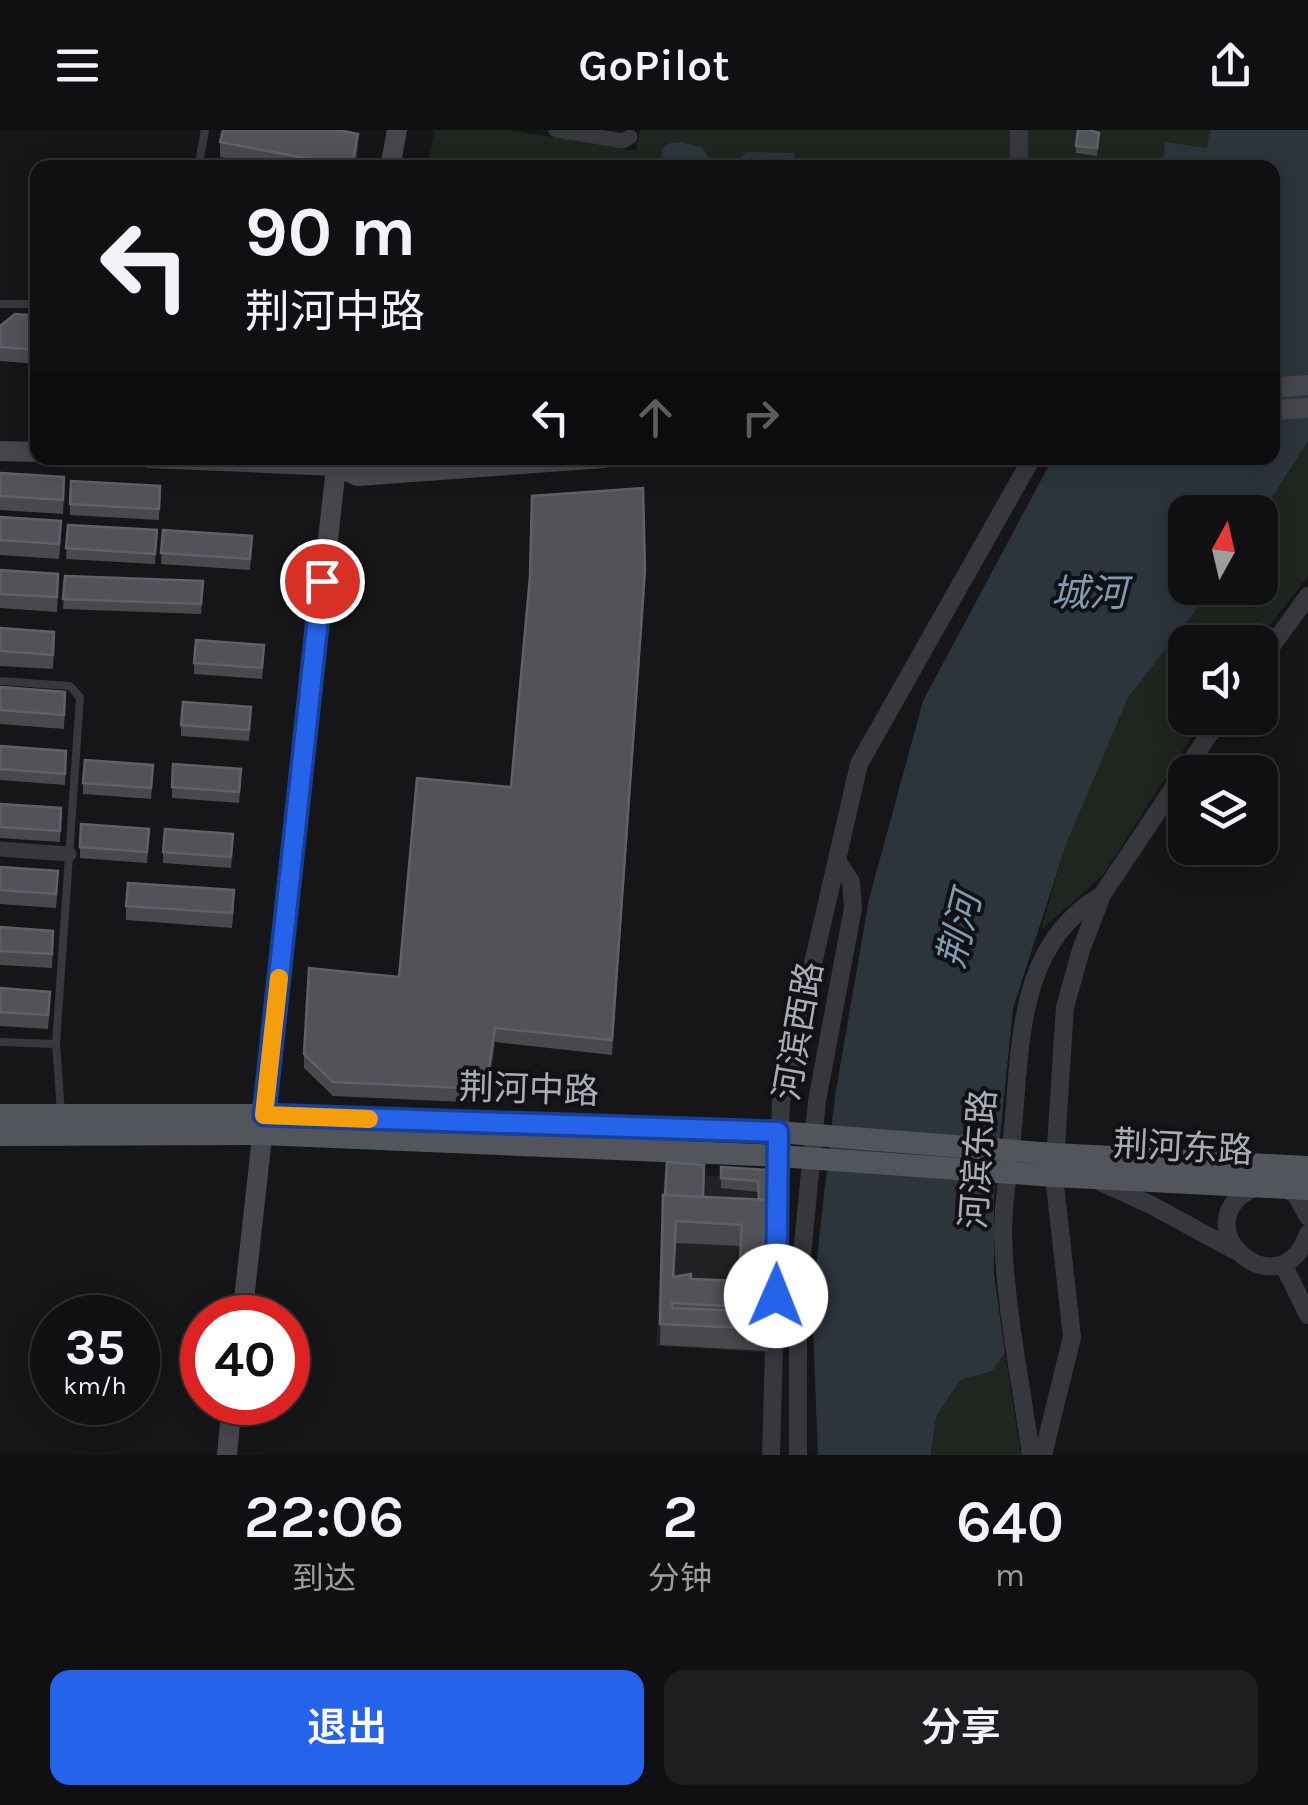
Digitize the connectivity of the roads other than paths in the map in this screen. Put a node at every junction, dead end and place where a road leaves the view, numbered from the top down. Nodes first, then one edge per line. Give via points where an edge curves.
1 (205, 130) edge
2 (397, 130) edge
3 (556, 130) edge
4 (1019, 130) edge
5 (630, 134) edge
6 (199, 160) edge
7 (391, 160) edge
8 (1019, 160) edge
9 (0, 304) edge
10 (30, 304) edge
11 (1308, 386) edge
12 (1280, 388) edge
13 (1308, 408) edge
14 (1280, 410) edge
15 (0, 451) edge
16 (30, 452) edge
17 (340, 465) edge
18 (346, 465) edge
19 (508, 465) edge
20 (1028, 465) edge
21 (1308, 596) edge
22 (1278, 637) edge
23 (0, 681) edge
24 (1209, 735) edge
25 (0, 850) edge
26 (69, 854) junction
27 (838, 862) junction
28 (1102, 894) junction
29 (0, 1042) edge
30 (56, 1044) junction
31 (0, 1115) edge
32 (61, 1115) junction
33 (263, 1125) junction
34 (778, 1132) junction
35 (0, 1135) edge
36 (778, 1156) junction
37 (1054, 1165) junction
38 (1308, 1167) edge
39 (1087, 1176) junction
40 (1257, 1186) junction
41 (1284, 1187) junction
42 (1308, 1189) edge
43 (1308, 1217) edge
44 (1308, 1234) edge
45 (1234, 1250) junction
46 (1283, 1264) junction
47 (245, 1295) edge
48 (1308, 1315) edge
49 (230, 1425) edge
50 (227, 1455) edge
51 (771, 1455) edge
52 (798, 1455) edge
53 (1031, 1455) edge
54 (1043, 1455) edge

1 - 6 lane
2 - 7 main road
3 - 5 street via 624,141
4 - 8 street
9 - 10 lane
11 - 12 main road
13 - 14 main road
15 - 16 main road
17 - 33 main road
18 - 19 main road via 358,476
20 - 27 street, 河滨西路 via 859,764
21 - 22 street
23 - 26 lane via 70,686 80,697
24 - 28 street, 河滨东路
25 - 26 street
26 - 30 lane
27 - 34 street, 河滨西路
27 - 52 street, 河滨西路 via 851,882 852,908 817,1101 798,1296
28 - 37 street, 河滨东路 via 1065,1007
28 - 53 street, 河滨东路 via 1054,938 1026,999 1020,1035 1003,1231
29 - 30 lane
30 - 32 lane
31 - 32 main road, 荆河中路
32 - 33 main road, 荆河中路
33 - 34 main road, 荆河中路
33 - 35 main road, 荆河中路
33 - 36 main road, 荆河中路
33 - 47 main road
34 - 36 street, 河滨西路
34 - 37 main road, 荆河中路, bridge
36 - 37 main road, 荆河中路, bridge
36 - 51 street, 河滨西路
37 - 38 main road, 荆河东路
37 - 39 main road, 荆河东路
37 - 54 street, 河滨东路 via 1072,1337
39 - 40 main road, 荆河东路
39 - 45 street
40 - 41 main road, 荆河东路
40 - 45 street via 1229,1212
41 - 42 main road, 荆河东路
41 - 43 street
44 - 46 street
45 - 46 street via 1256,1265
46 - 48 street
49 - 50 main road

